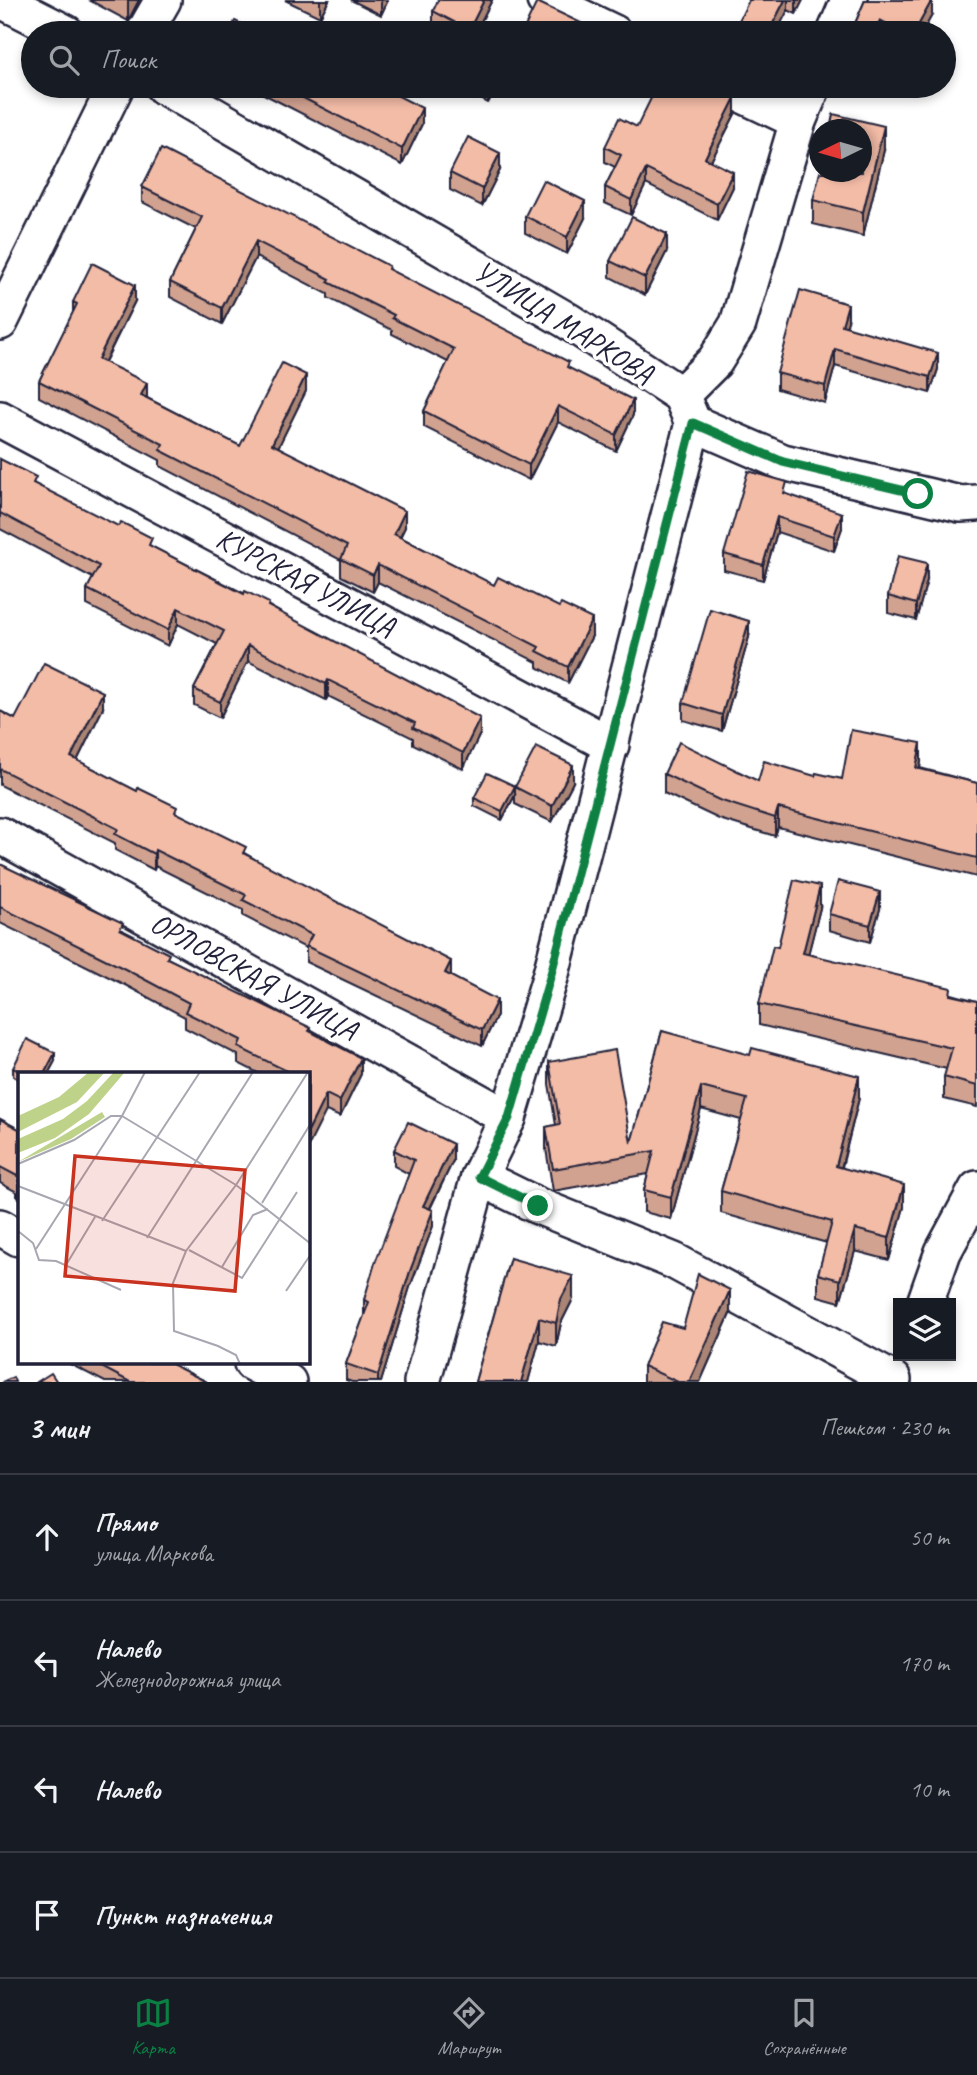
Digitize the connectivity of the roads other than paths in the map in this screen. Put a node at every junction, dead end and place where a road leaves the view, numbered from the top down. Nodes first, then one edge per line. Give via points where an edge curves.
1 (1, 0) edge
2 (163, 0) edge
3 (545, 0) edge
4 (849, 0) edge
5 (42, 21) edge
6 (151, 21) edge
7 (589, 21) edge
8 (840, 21) edge
9 (110, 98) edge
10 (184, 98) edge
11 (749, 98) edge
12 (808, 98) edge
13 (798, 121) junction
14 (0, 323) edge
15 (687, 409) junction
16 (0, 419) edge
17 (977, 503) edge
18 (611, 745) junction
19 (0, 835) edge
20 (509, 1118) junction
21 (479, 1177) junction
22 (977, 1189) edge
23 (0, 1227) edge
24 (18, 1237) edge
25 (927, 1298) edge
26 (254, 1364) edge
27 (896, 1373) edge
28 (288, 1382) edge
29 (422, 1382) edge

1 - 5 street
2 - 6 street
3 - 7 street
4 - 8 street
9 - 14 street
10 - 15 street, УЛИЦА МАРКОВА via 568,321
11 - 13 street
12 - 13 street
13 - 15 street via 738,324
15 - 17 street, УЛИЦА МАРКОВА via 783,462 960,504
15 - 18 street
16 - 18 street, КУРСКАЯ УЛИЦА
18 - 20 street
19 - 20 street, ОРЛОВСКАЯ УЛИЦА
20 - 21 street
21 - 27 street via 674,1261
21 - 29 street
22 - 25 street via 943,1252
23 - 24 street
26 - 28 street

